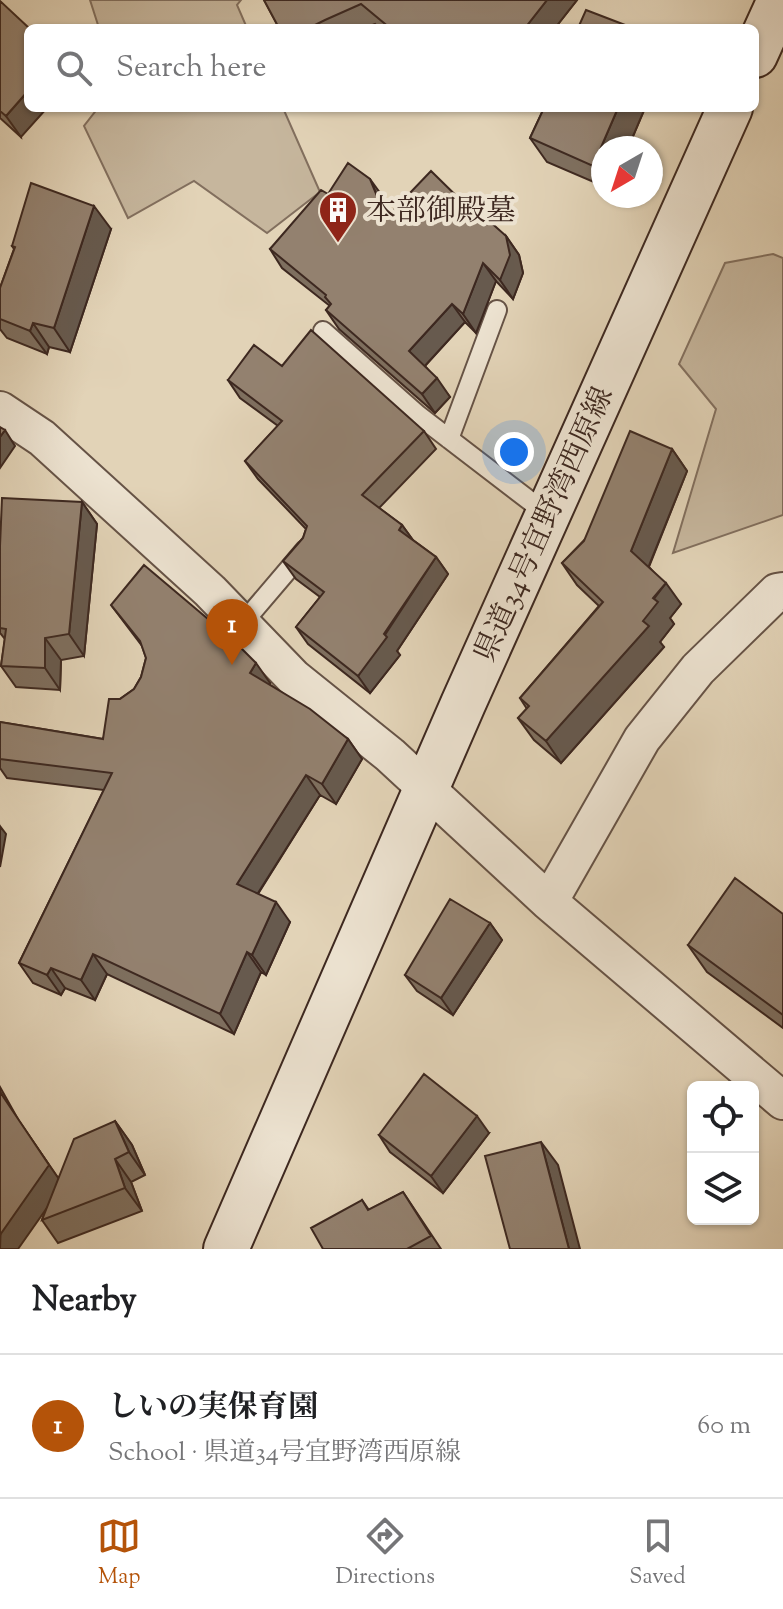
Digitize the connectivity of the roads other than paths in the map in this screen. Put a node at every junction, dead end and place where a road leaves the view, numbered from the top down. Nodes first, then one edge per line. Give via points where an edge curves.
1 (780, 0) edge
2 (759, 46) edge
3 (728, 112) edge
4 (497, 310) dead end
5 (323, 331) edge
6 (0, 410) edge
7 (449, 439) junction
8 (547, 514) junction
9 (306, 548) edge
10 (783, 591) edge
11 (242, 624) junction
12 (426, 788) junction
13 (549, 902) junction
14 (783, 1101) edge
15 (226, 1249) edge

1 - 2 main road
3 - 8 main road, 県道34号宜野湾西原線
4 - 7 lane
5 - 7 lane
6 - 11 street via 42,438
7 - 8 lane
8 - 12 main road, 県道34号宜野湾西原線
9 - 11 lane
10 - 13 street via 698,669 642,739
11 - 12 street via 293,677
12 - 13 street
12 - 15 main road, 県道34号宜野湾西原線
13 - 14 street

